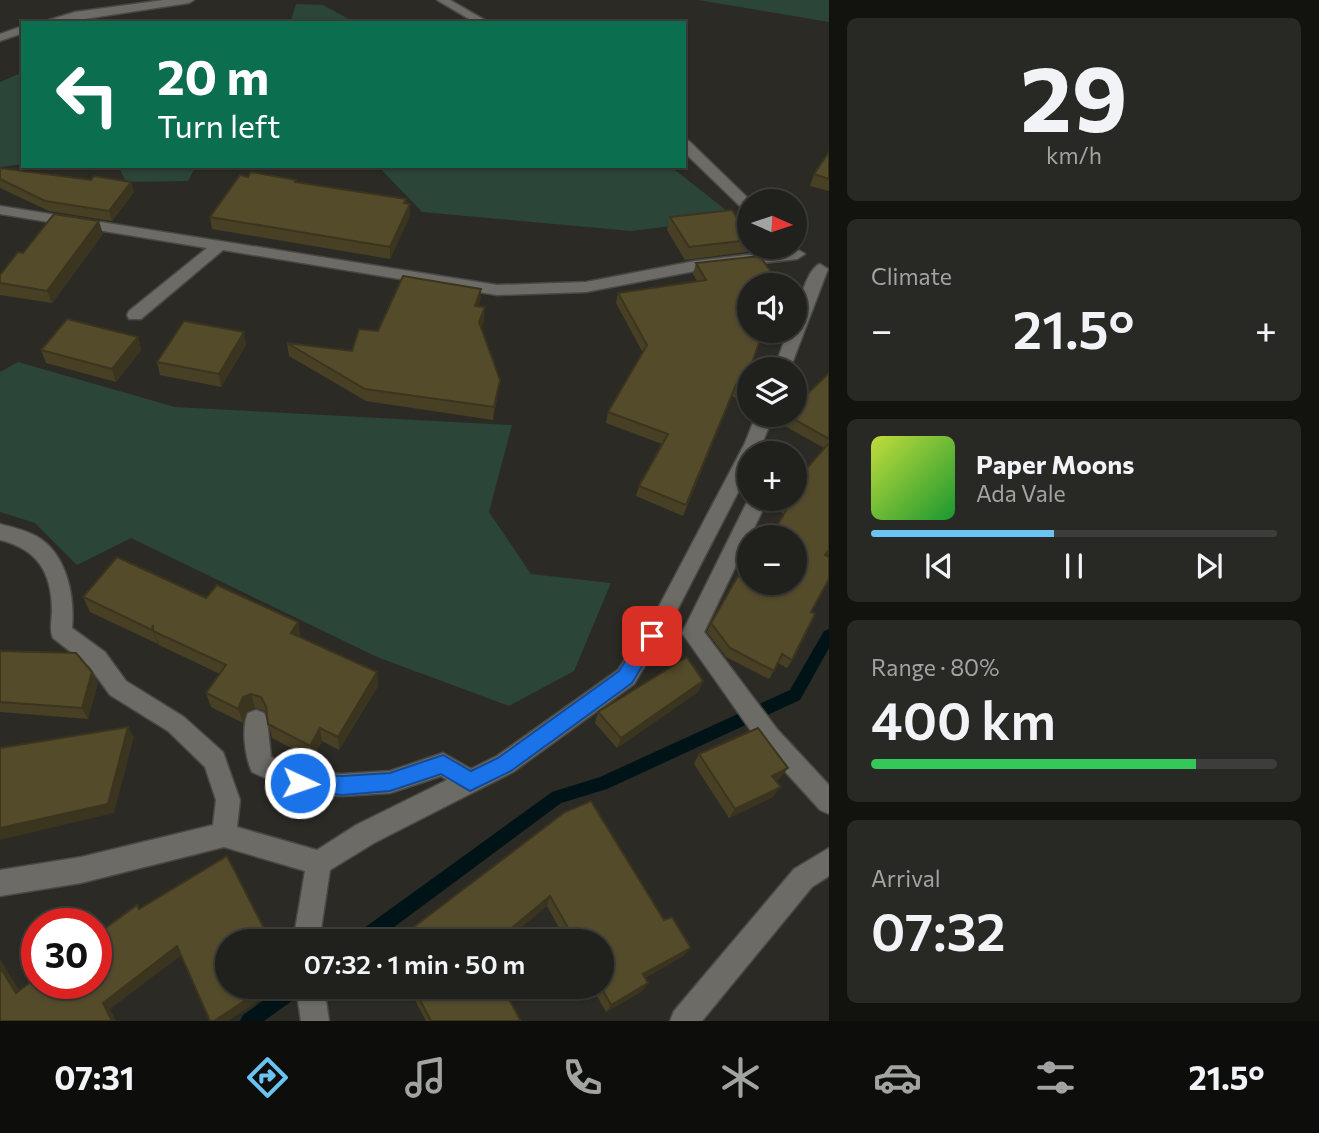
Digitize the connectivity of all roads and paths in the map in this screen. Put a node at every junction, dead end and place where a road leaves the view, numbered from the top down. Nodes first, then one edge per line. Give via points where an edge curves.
1 (189, 0) edge
2 (442, 0) edge
3 (52, 21) edge
4 (481, 21) edge
5 (21, 30) edge
6 (0, 38) edge
7 (686, 146) edge
8 (737, 195) edge
9 (0, 210) edge
10 (219, 246) junction
11 (807, 258) edge
12 (738, 259) edge
13 (824, 269) edge
14 (135, 315) dead end
15 (787, 357) edge
16 (737, 484) edge
17 (754, 511) edge
18 (0, 532) edge
19 (256, 720) edge
20 (470, 782) junction
21 (829, 802) edge
22 (224, 835) junction
23 (829, 861) edge
24 (319, 863) junction
25 (0, 883) edge
26 (308, 929) edge
27 (312, 999) edge
28 (315, 1021) edge
29 (684, 1021) edge

1 - 3 street
2 - 4 street
5 - 6 street
7 - 8 street
9 - 10 street
10 - 12 street via 497,290 586,287
10 - 14 street
11 - 13 street
13 - 15 street
16 - 20 street via 626,677 505,764
17 - 21 street via 693,633 769,737
18 - 22 street via 35,544 58,575 64,610 61,632 97,659 118,688 176,724 215,760 228,800
19 - 20 street via 260,764 300,783 390,782 443,764
20 - 24 street via 365,834
22 - 24 street
22 - 25 street via 81,870
23 - 29 street via 803,878
24 - 26 street
27 - 28 street

